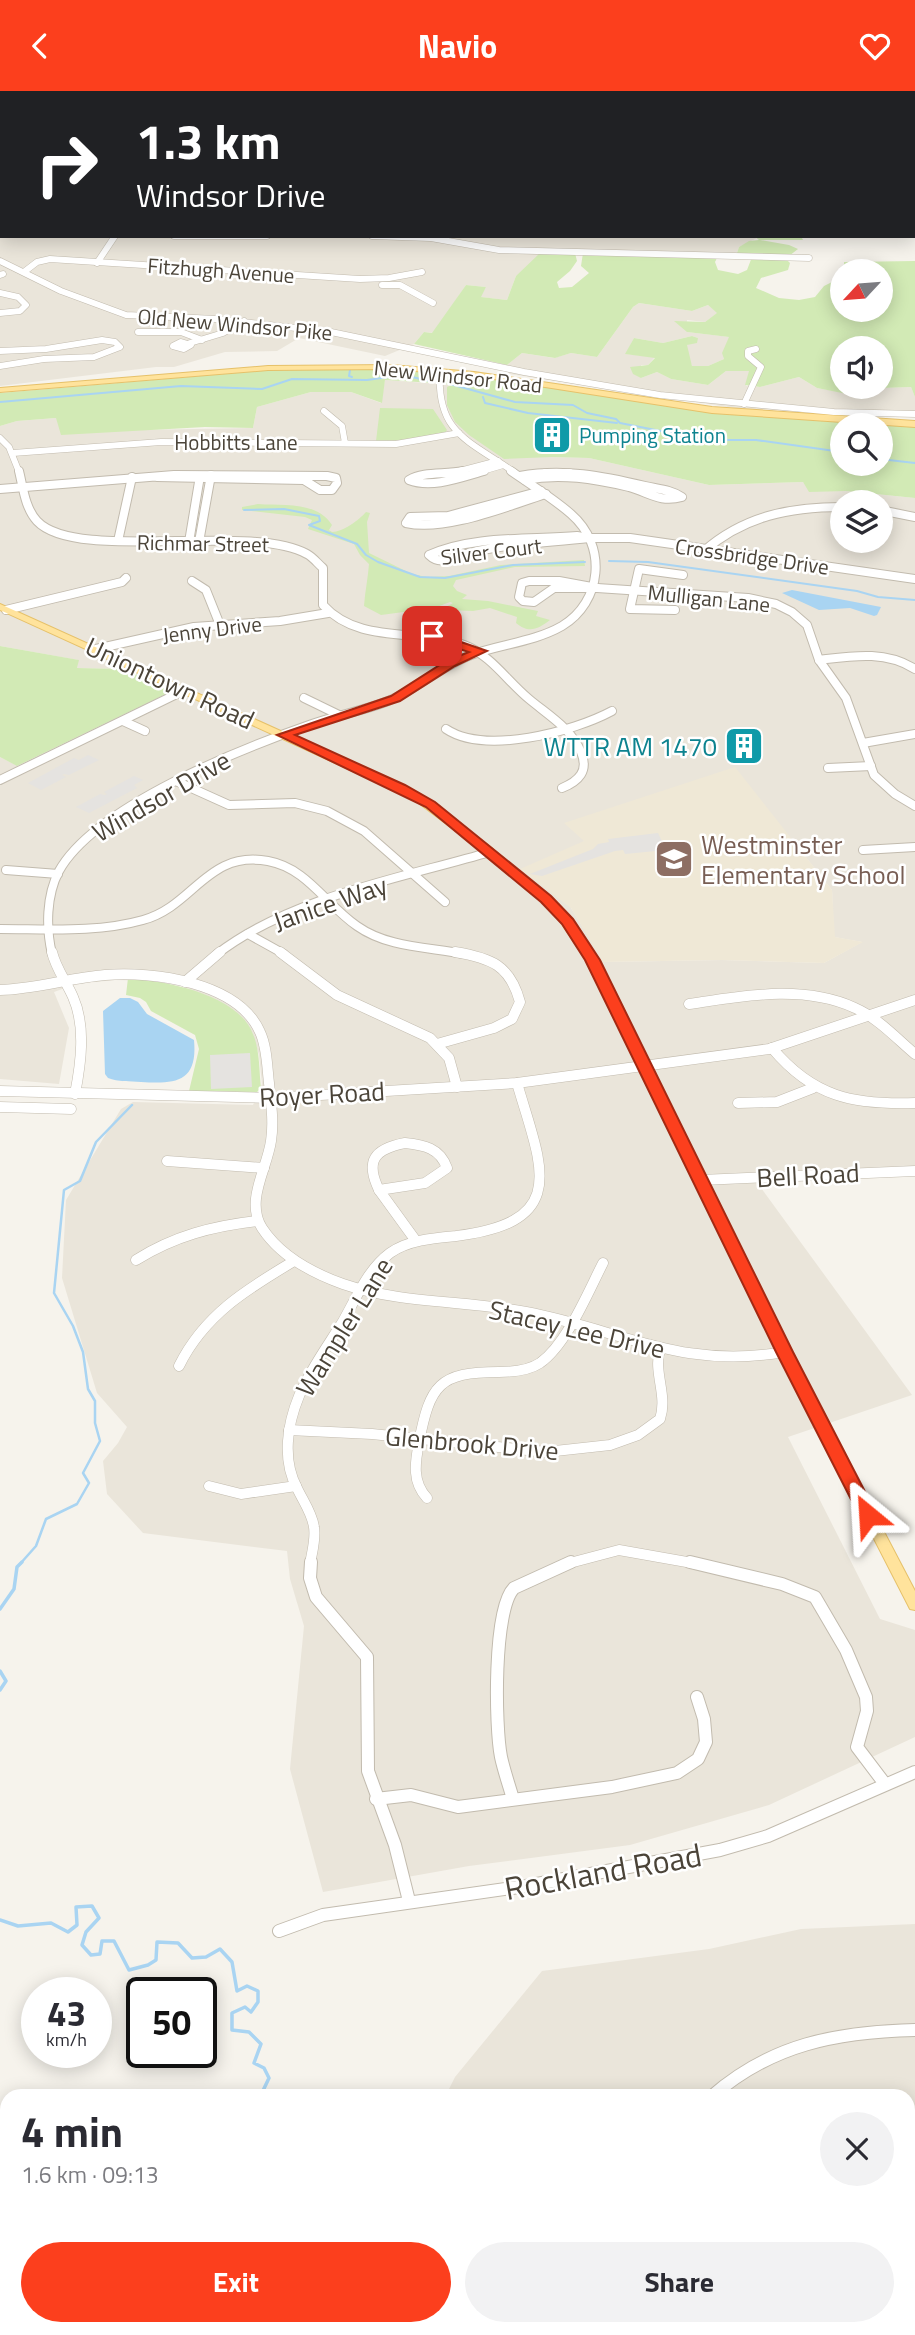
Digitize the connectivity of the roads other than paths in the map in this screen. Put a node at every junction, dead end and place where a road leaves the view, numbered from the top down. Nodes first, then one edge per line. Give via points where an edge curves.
1 (114, 238) edge
2 (418, 238) edge
3 (463, 240) edge
4 (810, 258) dead end
5 (0, 261) edge
6 (97, 263) junction
7 (24, 272) junction
8 (422, 272) dead end
9 (365, 279) junction
10 (0, 293) edge
11 (432, 303) dead end
12 (0, 313) edge
13 (244, 321) junction
14 (138, 333) dead end
15 (202, 340) junction
16 (190, 343) dead end
17 (756, 348) dead end
18 (0, 351) edge
19 (0, 366) edge
20 (440, 370) junction
21 (0, 390) edge
22 (744, 404) junction
23 (324, 411) dead end
24 (915, 414) edge
25 (915, 424) edge
26 (459, 433) junction
27 (0, 438) edge
28 (345, 443) junction
29 (13, 453) junction
30 (500, 463) junction
31 (132, 477) junction
32 (200, 477) junction
33 (210, 477) junction
34 (522, 478) junction
35 (23, 487) junction
36 (0, 489) edge
37 (544, 493) junction
38 (830, 508) edge
39 (893, 513) edge
40 (915, 517) edge
41 (589, 538) junction
42 (118, 541) junction
43 (189, 542) junction
44 (199, 542) junction
45 (704, 551) junction
46 (683, 575) dead end
47 (126, 578) dead end
48 (915, 579) edge
49 (192, 581) dead end
50 (597, 588) junction
51 (635, 591) junction
52 (2, 609) edge
53 (675, 610) dead end
54 (328, 613) junction
55 (220, 625) junction
56 (96, 649) junction
57 (481, 651) junction
58 (819, 660) junction
59 (915, 669) edge
60 (184, 691) junction
61 (304, 698) dead end
62 (612, 711) dead end
63 (339, 715) junction
64 (123, 721) junction
65 (565, 727) junction
66 (446, 729) dead end
67 (145, 731) dead end
68 (915, 734) edge
69 (283, 735) junction
70 (863, 743) junction
71 (871, 766) junction
72 (828, 768) dead end
73 (0, 781) edge
74 (178, 782) junction
75 (562, 788) dead end
76 (915, 806) edge
77 (915, 847) edge
78 (863, 851) dead end
79 (490, 852) junction
80 (6, 870) dead end
81 (58, 874) junction
82 (416, 875) junction
83 (328, 901) junction
84 (445, 902) dead end
85 (49, 927) junction
86 (0, 929) edge
87 (248, 934) junction
88 (64, 982) junction
89 (185, 982) junction
90 (0, 990) edge
91 (915, 1000) edge
92 (689, 1004) dead end
93 (868, 1016) junction
94 (436, 1044) junction
95 (772, 1048) junction
96 (915, 1054) edge
97 (643, 1067) junction
98 (517, 1083) junction
99 (457, 1087) junction
100 (813, 1088) junction
101 (0, 1091) edge
102 (75, 1094) junction
103 (271, 1098) junction
104 (738, 1103) dead end
105 (915, 1103) edge
106 (0, 1107) edge
107 (71, 1109) dead end
108 (167, 1161) dead end
109 (264, 1168) junction
110 (915, 1171) edge
111 (701, 1180) junction
112 (379, 1190) junction
113 (257, 1220) junction
114 (416, 1241) junction
115 (136, 1260) dead end
116 (294, 1261) junction
117 (603, 1263) dead end
118 (363, 1288) junction
119 (569, 1323) junction
120 (660, 1349) junction
121 (784, 1352) junction
122 (179, 1366) dead end
123 (289, 1430) junction
124 (421, 1439) junction
125 (209, 1486) dead end
126 (296, 1486) junction
127 (427, 1498) dead end
128 (915, 1605) edge
129 (697, 1697) dead end
130 (915, 1772) edge
131 (885, 1784) junction
132 (376, 1799) junction
133 (513, 1799) junction
134 (409, 1901) junction
135 (279, 1931) dead end
136 (915, 2030) edge
137 (718, 2089) edge

1 - 6 street
2 - 3 street
3 - 4 street via 499,250
5 - 7 street
6 - 7 street, Fitzhugh Avenue via 44,260
6 - 9 street, Fitzhugh Avenue
7 - 13 street, Old New Windsor Pike via 126,315
8 - 9 street, Fitzhugh Avenue
9 - 11 street via 369,285 400,285
10 - 12 street via 18,297 26,306
13 - 15 street
13 - 22 street, Old New Windsor Pike via 353,335 617,388
14 - 15 street via 181,332
15 - 16 street
17 - 22 street via 749,350 748,356 761,367
18 - 19 street via 102,340 120,347 99,355
20 - 21 main road, New Windsor Road via 293,367
20 - 25 main road, New Windsor Road via 712,410
20 - 26 street via 439,408
22 - 24 street, Old New Windsor Pike
23 - 28 street via 342,426
26 - 28 street, Hobbitts Lane via 408,443
26 - 30 street
27 - 29 street
28 - 29 street, Hobbitts Lane via 161,442
29 - 35 street, Richmar Street
30 - 30 street via 452,474 417,475 409,480 428,484
30 - 34 street
31 - 32 street
31 - 35 street
31 - 42 street
32 - 33 street
32 - 43 street
33 - 33 street via 304,480 324,491 337,483 327,476
33 - 44 street
34 - 34 street via 574,476 667,501 682,497 578,472 547,471
34 - 37 street
35 - 36 street
35 - 42 street, Richmar Street via 32,515 41,525 85,540
37 - 37 street via 448,516 410,517 406,523 438,524
37 - 41 street via 573,515
38 - 45 street via 757,517 724,532
39 - 40 street
41 - 41 street, Silver Court via 459,547 429,555 443,561 478,550
41 - 45 street, Crossbridge Drive via 641,539
41 - 50 street
42 - 43 street, Richmar Street
43 - 44 street, Richmar Street
44 - 54 street, Richmar Street via 265,543 309,555 323,569 322,601
45 - 48 street, Crossbridge Drive
46 - 51 street via 639,569
47 - 52 street
49 - 55 street via 206,590
50 - 50 street via 531,580 522,583 519,597 534,602 554,587
50 - 51 street, Mulligan Lane
50 - 57 street, Windsor Drive via 584,608 560,627
51 - 53 street via 630,609
51 - 58 street, Mulligan Lane via 776,604 807,625
52 - 56 main road, Uniontown Road
54 - 55 street, Jenny Drive
54 - 57 street via 361,628 442,638
55 - 56 street, Jenny Drive
56 - 60 main road, Uniontown Road
57 - 63 street, Windsor Drive via 395,698
57 - 65 street via 529,700
58 - 59 street via 883,656
58 - 70 street, Mulligan Lane via 846,698
60 - 64 street
60 - 69 main road, Uniontown Road
61 - 63 street
62 - 65 street
63 - 69 street, Windsor Drive
64 - 67 street
64 - 73 street
65 - 66 street via 484,741 463,739
65 - 75 street via 586,766 580,779
68 - 70 street
69 - 74 street, Windsor Drive
69 - 79 main road, Uniontown Road via 416,796
70 - 71 street, Mulligan Lane
71 - 72 street
71 - 76 street, Mulligan Lane via 887,788
74 - 81 street, Windsor Drive via 96,829 75,848
74 - 82 street via 236,806 295,803 320,808 358,827
77 - 78 street
79 - 82 street, Janice Way
79 - 97 main road, Uniontown Road via 558,910 582,940
80 - 81 street
81 - 85 street, Windsor Drive
82 - 83 street, Janice Way
82 - 84 street
83 - 85 street via 301,873 286,865 244,860 211,870 175,906 151,918 114,925
83 - 87 street, Janice Way
83 - 94 street via 353,925 374,936 488,960 510,976 520,1002 512,1019
85 - 86 street
85 - 88 street, Windsor Drive via 50,950
87 - 89 street, Janice Way
87 - 94 street via 283,953 337,995 406,1025
88 - 89 street via 119,974
88 - 90 street
88 - 102 street, Windsor Drive via 75,1003 80,1033
89 - 103 street via 228,999 254,1019 263,1037
91 - 93 street, Royer Road
92 - 93 street via 797,994 842,1003
93 - 95 street, Royer Road
93 - 96 street
94 - 99 street via 449,1058
95 - 97 street, Royer Road
95 - 100 street
97 - 98 street, Royer Road
97 - 111 main road, Uniontown Road
98 - 99 street, Royer Road
98 - 114 street, Wampler Lane via 543,1171 533,1204 495,1229
99 - 103 street, Royer Road
100 - 104 street via 779,1103
100 - 105 street via 851,1101
101 - 102 street, Royer Road
102 - 103 street, Royer Road
103 - 109 street via 273,1130
106 - 107 street
108 - 109 street
109 - 113 street
110 - 111 street, Bell Road
111 - 121 main road, Uniontown Road
112 - 112 street via 370,1163 386,1148 414,1144 435,1149 443,1157 447,1168 437,1178
112 - 114 street
113 - 115 street via 183,1234
113 - 116 street, Stacey Lee Drive via 268,1238
114 - 118 street, Wampler Lane via 388,1253
116 - 118 street, Stacey Lee Drive
116 - 122 street via 214,1313
117 - 119 street
118 - 119 street, Stacey Lee Drive
118 - 123 street, Wampler Lane via 306,1382
119 - 120 street, Stacey Lee Drive
119 - 124 street via 545,1359 533,1367 466,1373 440,1385 432,1397
120 - 121 street, Stacey Lee Drive via 719,1358
120 - 124 street, Glenbrook Drive via 655,1365 664,1397 663,1413 654,1425 623,1440 558,1452
121 - 128 main road, Uniontown Road
123 - 124 street, Glenbrook Drive
123 - 126 street, Wampler Lane via 288,1454
124 - 127 street via 416,1479
125 - 126 street via 241,1495
126 - 132 street, Wampler Lane via 314,1525 309,1560 314,1594 359,1642 367,1657 368,1771
129 - 133 street via 706,1742 698,1759 687,1768 634,1783
130 - 131 street, Rockland Road
131 - 133 street via 857,1747 867,1711 866,1693 826,1613 812,1595 786,1584 622,1550 592,1555 520,1584 506,1596 501,1620 499,1738
131 - 134 street, Rockland Road via 779,1832 720,1850 526,1886
132 - 133 street via 411,1795 458,1807
132 - 134 street, Wampler Lane via 395,1845
134 - 135 street, Rockland Road via 323,1915
136 - 137 street via 815,2039 729,2077

